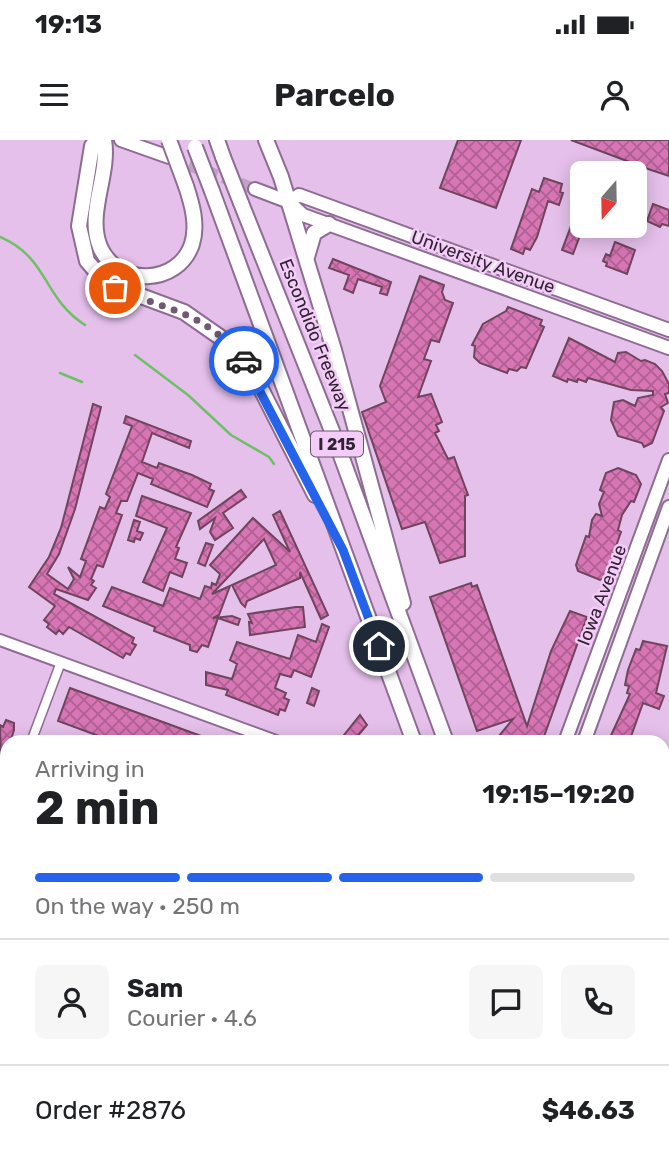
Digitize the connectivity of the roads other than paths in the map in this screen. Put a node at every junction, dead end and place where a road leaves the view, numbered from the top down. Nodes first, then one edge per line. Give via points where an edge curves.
1 (97, 140) edge
2 (104, 140) edge
3 (121, 140) edge
4 (169, 140) edge
5 (217, 140) edge
6 (266, 140) edge
7 (194, 144) edge
8 (169, 157) tunnel mouth
9 (255, 189) tunnel mouth
10 (289, 202) junction
11 (329, 224) junction
12 (306, 259) junction
13 (669, 330) edge
14 (669, 348) edge
15 (669, 460) edge
16 (669, 507) edge
17 (343, 550) junction
18 (0, 640) edge
19 (61, 662) junction
20 (426, 689) junction
21 (34, 735) edge
22 (260, 735) edge
23 (411, 735) edge
24 (443, 735) edge
25 (568, 735) edge
26 (587, 735) edge

1 - 17 highway via 92,146 79,226 87,261 106,283 184,312 237,352 257,381
2 - 4 highway, bridge via 97,237 111,264 126,273 150,277 186,256 194,230 186,186
3 - 8 main road
5 - 20 highway, Escondido Freeway / I 215, bridge via 332,431
6 - 10 highway
7 - 17 highway, I 215, bridge
9 - 10 main road, University Avenue
10 - 11 main road, University Avenue via 303,215
10 - 12 highway
10 - 13 main road, University Avenue via 299,195
11 - 12 highway via 314,233
11 - 14 main road, University Avenue
12 - 20 highway
15 - 25 main road, Iowa Avenue
16 - 26 main road, Iowa Avenue
17 - 23 highway, I 215
18 - 19 street
19 - 21 street
19 - 22 street
20 - 24 highway, Escondido Freeway / I 215

